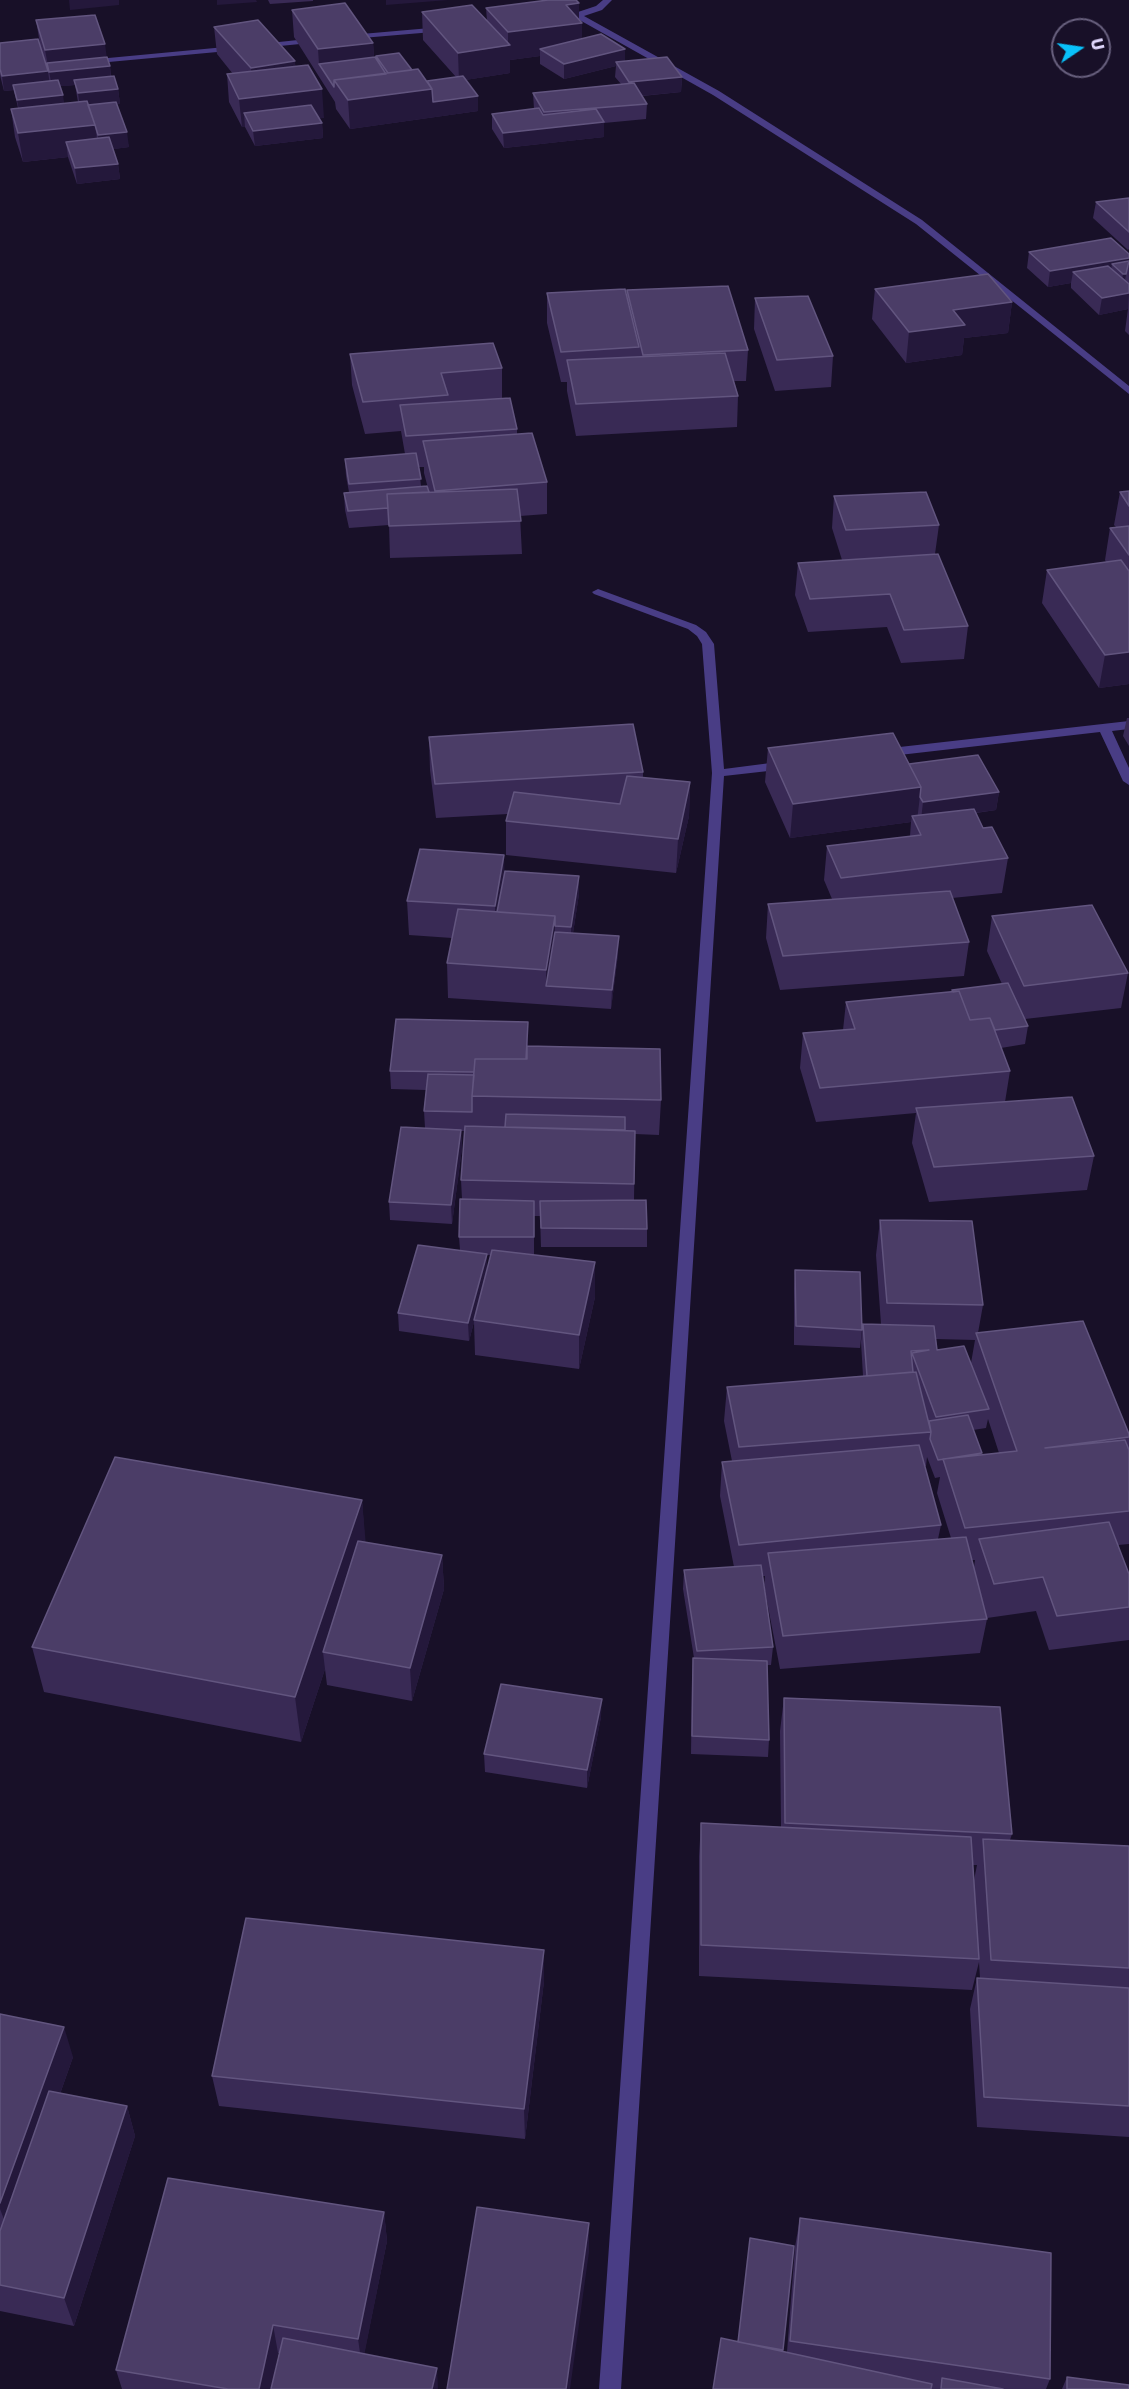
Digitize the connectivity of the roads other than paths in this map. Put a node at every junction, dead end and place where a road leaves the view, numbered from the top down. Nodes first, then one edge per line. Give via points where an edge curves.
1 (550, 0) edge
2 (608, 0) edge
3 (577, 16) junction
4 (565, 17) edge
5 (447, 28) edge
6 (340, 38) edge
7 (328, 39) edge
8 (79, 62) edge
9 (1129, 391) edge
10 (598, 592) dead end
11 (1129, 725) edge
12 (1104, 727) junction
13 (870, 755) edge
14 (800, 763) edge
15 (718, 773) junction
16 (1129, 781) edge
17 (610, 2389) edge

1 - 3 street
2 - 3 street
3 - 4 street
3 - 9 street via 716,93 919,222
5 - 6 street
7 - 8 street
10 - 15 street via 702,634 708,644
11 - 12 street
12 - 13 street
12 - 16 street
14 - 15 street
15 - 17 street

